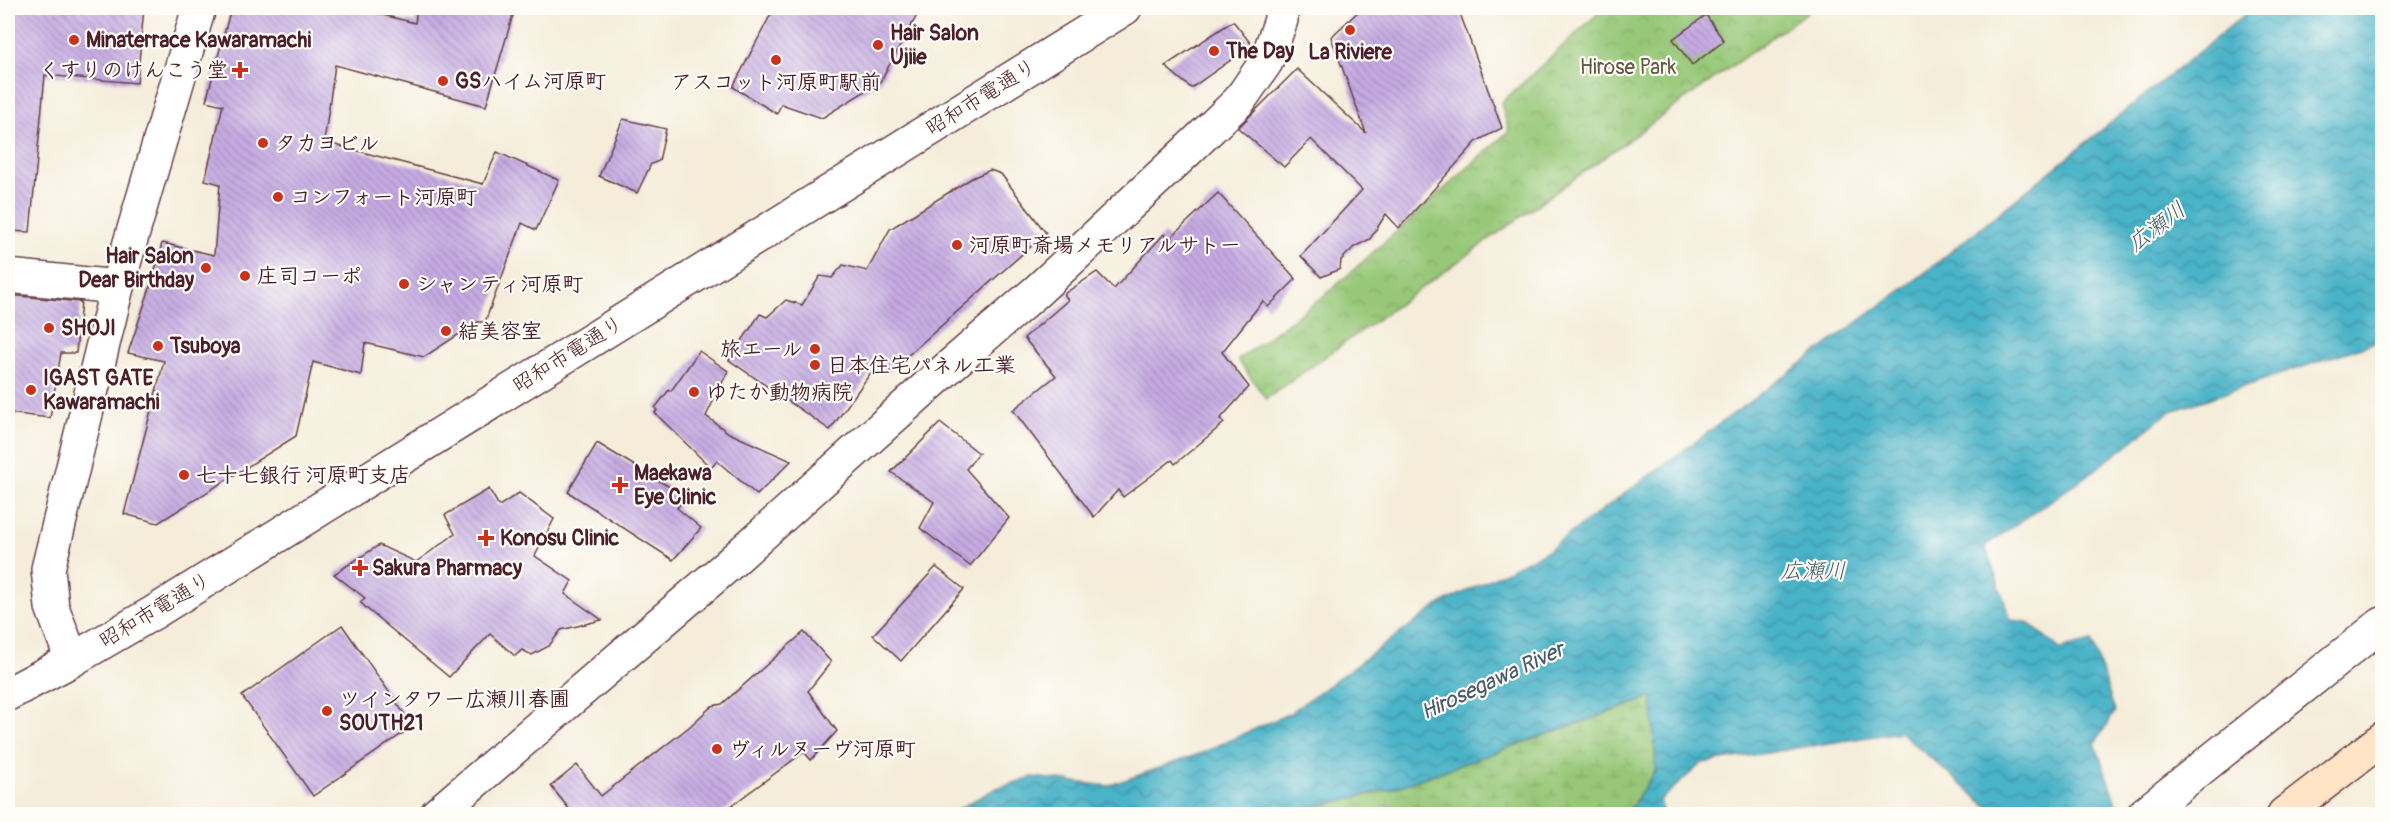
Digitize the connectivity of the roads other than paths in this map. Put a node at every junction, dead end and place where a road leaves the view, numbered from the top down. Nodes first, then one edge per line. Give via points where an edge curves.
1 (199, 8) edge
2 (1125, 8) edge
3 (1281, 8) edge
4 (8, 276) edge
5 (117, 287) junction
6 (2382, 624) edge
7 (72, 660) junction
8 (8, 694) edge
9 (2382, 739) edge
10 (437, 814) edge
11 (2144, 814) edge
12 (2284, 814) edge

1 - 5 street
2 - 7 street, 昭和市電通り
3 - 10 street via 1281,20 1266,62 1239,101 1186,152 1037,291 736,558
4 - 5 street
5 - 7 street via 48,569 52,607
6 - 11 street
7 - 8 street, 昭和市電通り
9 - 12 main road

